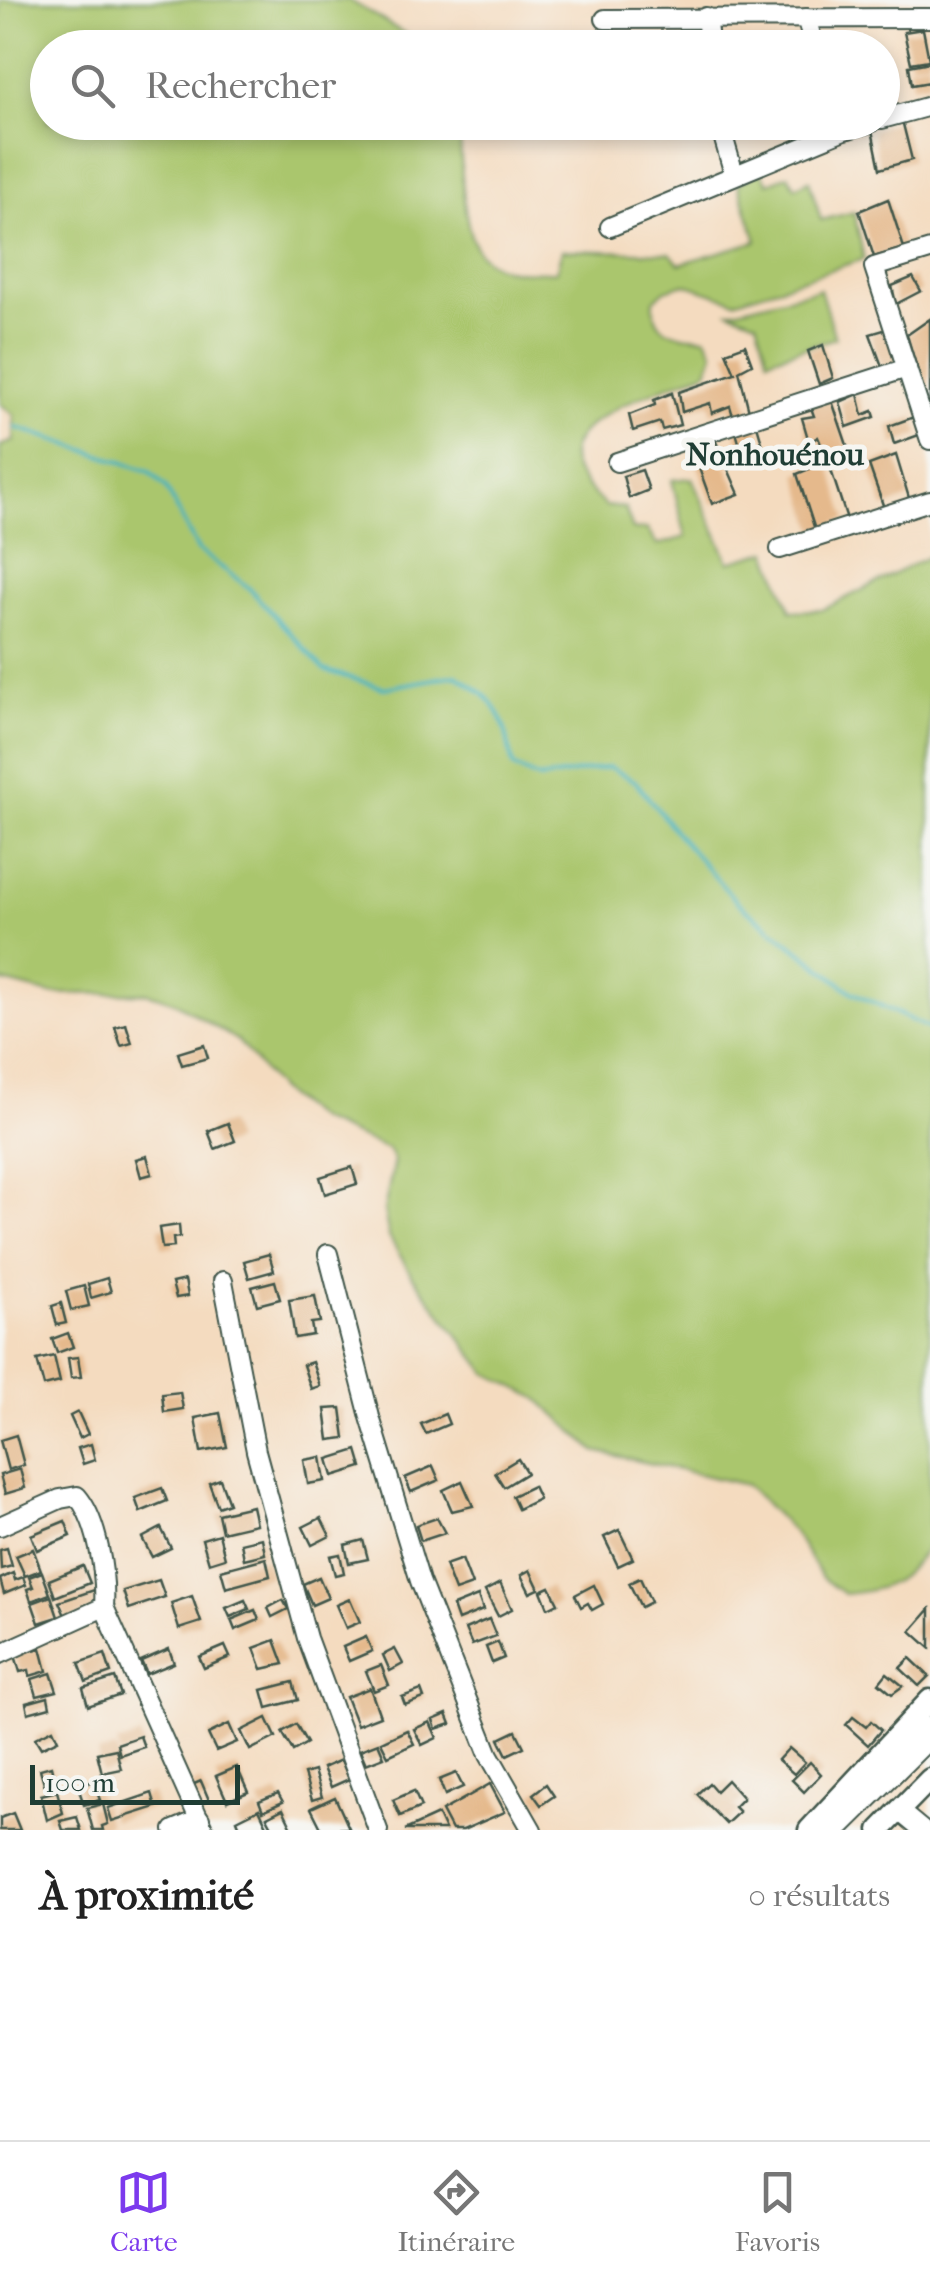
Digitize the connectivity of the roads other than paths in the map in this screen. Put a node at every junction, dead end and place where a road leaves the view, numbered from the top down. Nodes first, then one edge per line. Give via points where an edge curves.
1 (706, 18) junction
2 (806, 18) junction
3 (930, 18) edge
4 (604, 19) dead end
5 (708, 30) edge
6 (810, 30) edge
7 (930, 106) edge
8 (900, 114) edge
9 (724, 140) edge
10 (811, 140) edge
11 (734, 174) junction
12 (610, 227) dead end
13 (930, 250) edge
14 (907, 368) junction
15 (930, 440) edge
16 (617, 462) dead end
17 (930, 501) edge
18 (780, 550) dead end
19 (328, 1254) dead end
20 (223, 1281) dead end
21 (0, 1526) edge
22 (104, 1607) junction
23 (0, 1654) edge
24 (930, 1700) edge
25 (930, 1731) edge
26 (930, 1756) edge
27 (930, 1778) edge
28 (898, 1811) junction
29 (202, 1825) edge
30 (174, 1830) edge
31 (378, 1830) edge
32 (532, 1830) edge
33 (809, 1830) edge
34 (830, 1830) edge
35 (854, 1830) edge
36 (880, 1830) edge
37 (922, 1830) edge

1 - 2 street
1 - 4 street
1 - 5 street
2 - 3 street
2 - 6 street
7 - 8 street
9 - 11 street
10 - 11 street
11 - 12 street
13 - 14 street via 874,268
14 - 15 street
14 - 16 street
17 - 18 street
19 - 32 street via 420,1581 489,1756
20 - 31 street via 256,1451 307,1638
21 - 22 street via 77,1496 88,1508
22 - 23 street
22 - 29 street
24 - 33 street
25 - 34 highway
26 - 35 highway
27 - 28 street
28 - 36 street
28 - 37 street
29 - 30 street

